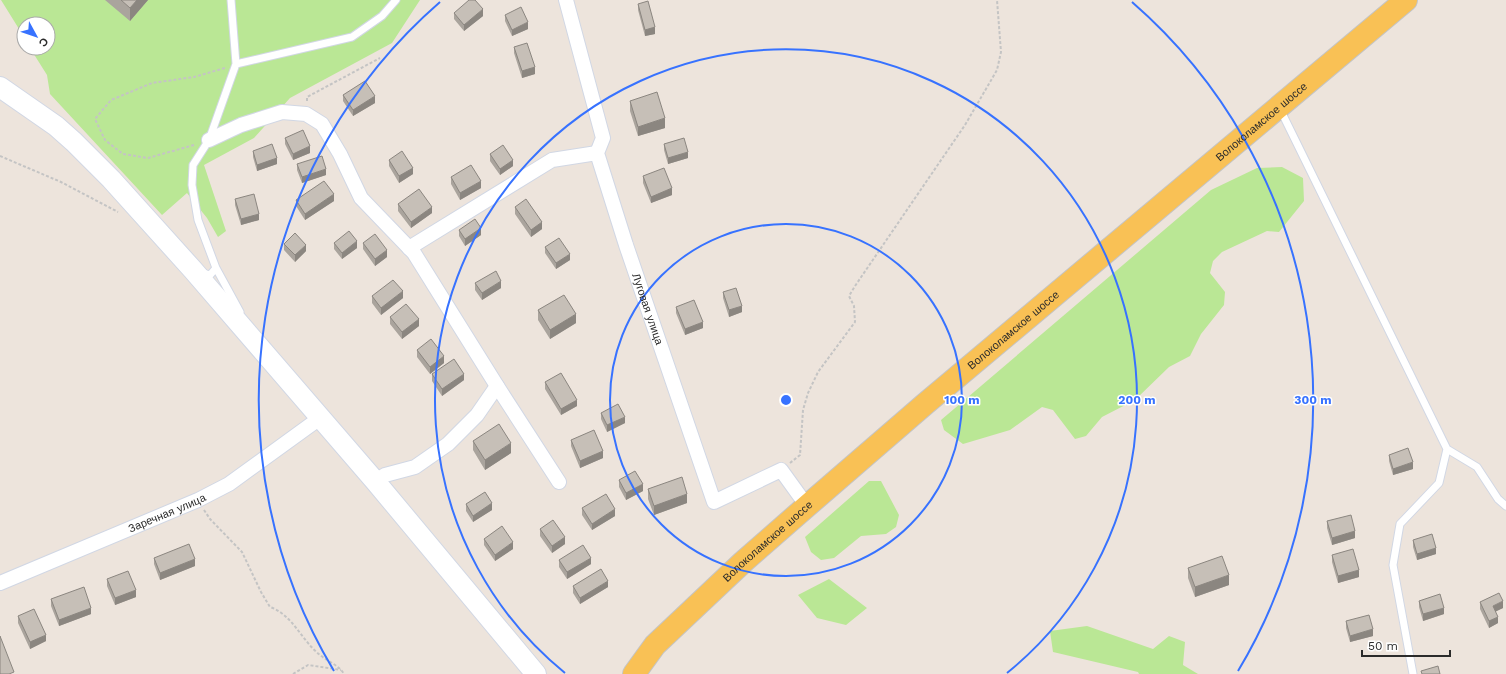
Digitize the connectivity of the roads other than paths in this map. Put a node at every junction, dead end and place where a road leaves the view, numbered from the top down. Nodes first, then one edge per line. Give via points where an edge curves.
1 (231, 0) edge
2 (396, 0) edge
3 (566, 0) edge
4 (1406, 0) edge
5 (236, 64) junction
6 (0, 87) edge
7 (1279, 107) junction
8 (209, 140) junction
9 (597, 153) junction
10 (410, 248) junction
11 (216, 268) junction
12 (193, 270) junction
13 (258, 346) junction
14 (496, 386) junction
15 (320, 418) junction
16 (1447, 449) junction
17 (375, 481) junction
18 (559, 482) dead end
19 (807, 506) junction
20 (1506, 506) edge
21 (0, 583) edge
22 (536, 674) edge
23 (634, 674) edge
24 (1413, 674) edge

1 - 5 lane
2 - 5 lane via 382,16 352,37
3 - 9 street via 603,138
4 - 7 main road, Волоколамское шоссе
5 - 8 lane
6 - 12 main road via 56,126 74,142
7 - 16 lane
7 - 19 main road, Волоколамское шоссе
8 - 10 street via 241,125 282,112 306,114 322,124 361,198
8 - 11 lane via 193,165 192,185 198,220
9 - 10 street via 552,160
9 - 19 street, Луговая улица via 714,502 781,470
10 - 14 street
11 - 12 lane via 210,275
11 - 13 lane
12 - 13 main road
13 - 15 main road
14 - 17 street via 477,415 448,444 415,467 386,475
14 - 18 street
15 - 17 main road
15 - 21 street, Заречная улица via 229,484 198,500
16 - 20 lane via 1477,467 1498,499
16 - 24 lane via 1439,483 1400,524 1393,565
17 - 22 main road
19 - 23 main road, Волоколамское шоссе via 743,562 655,646

